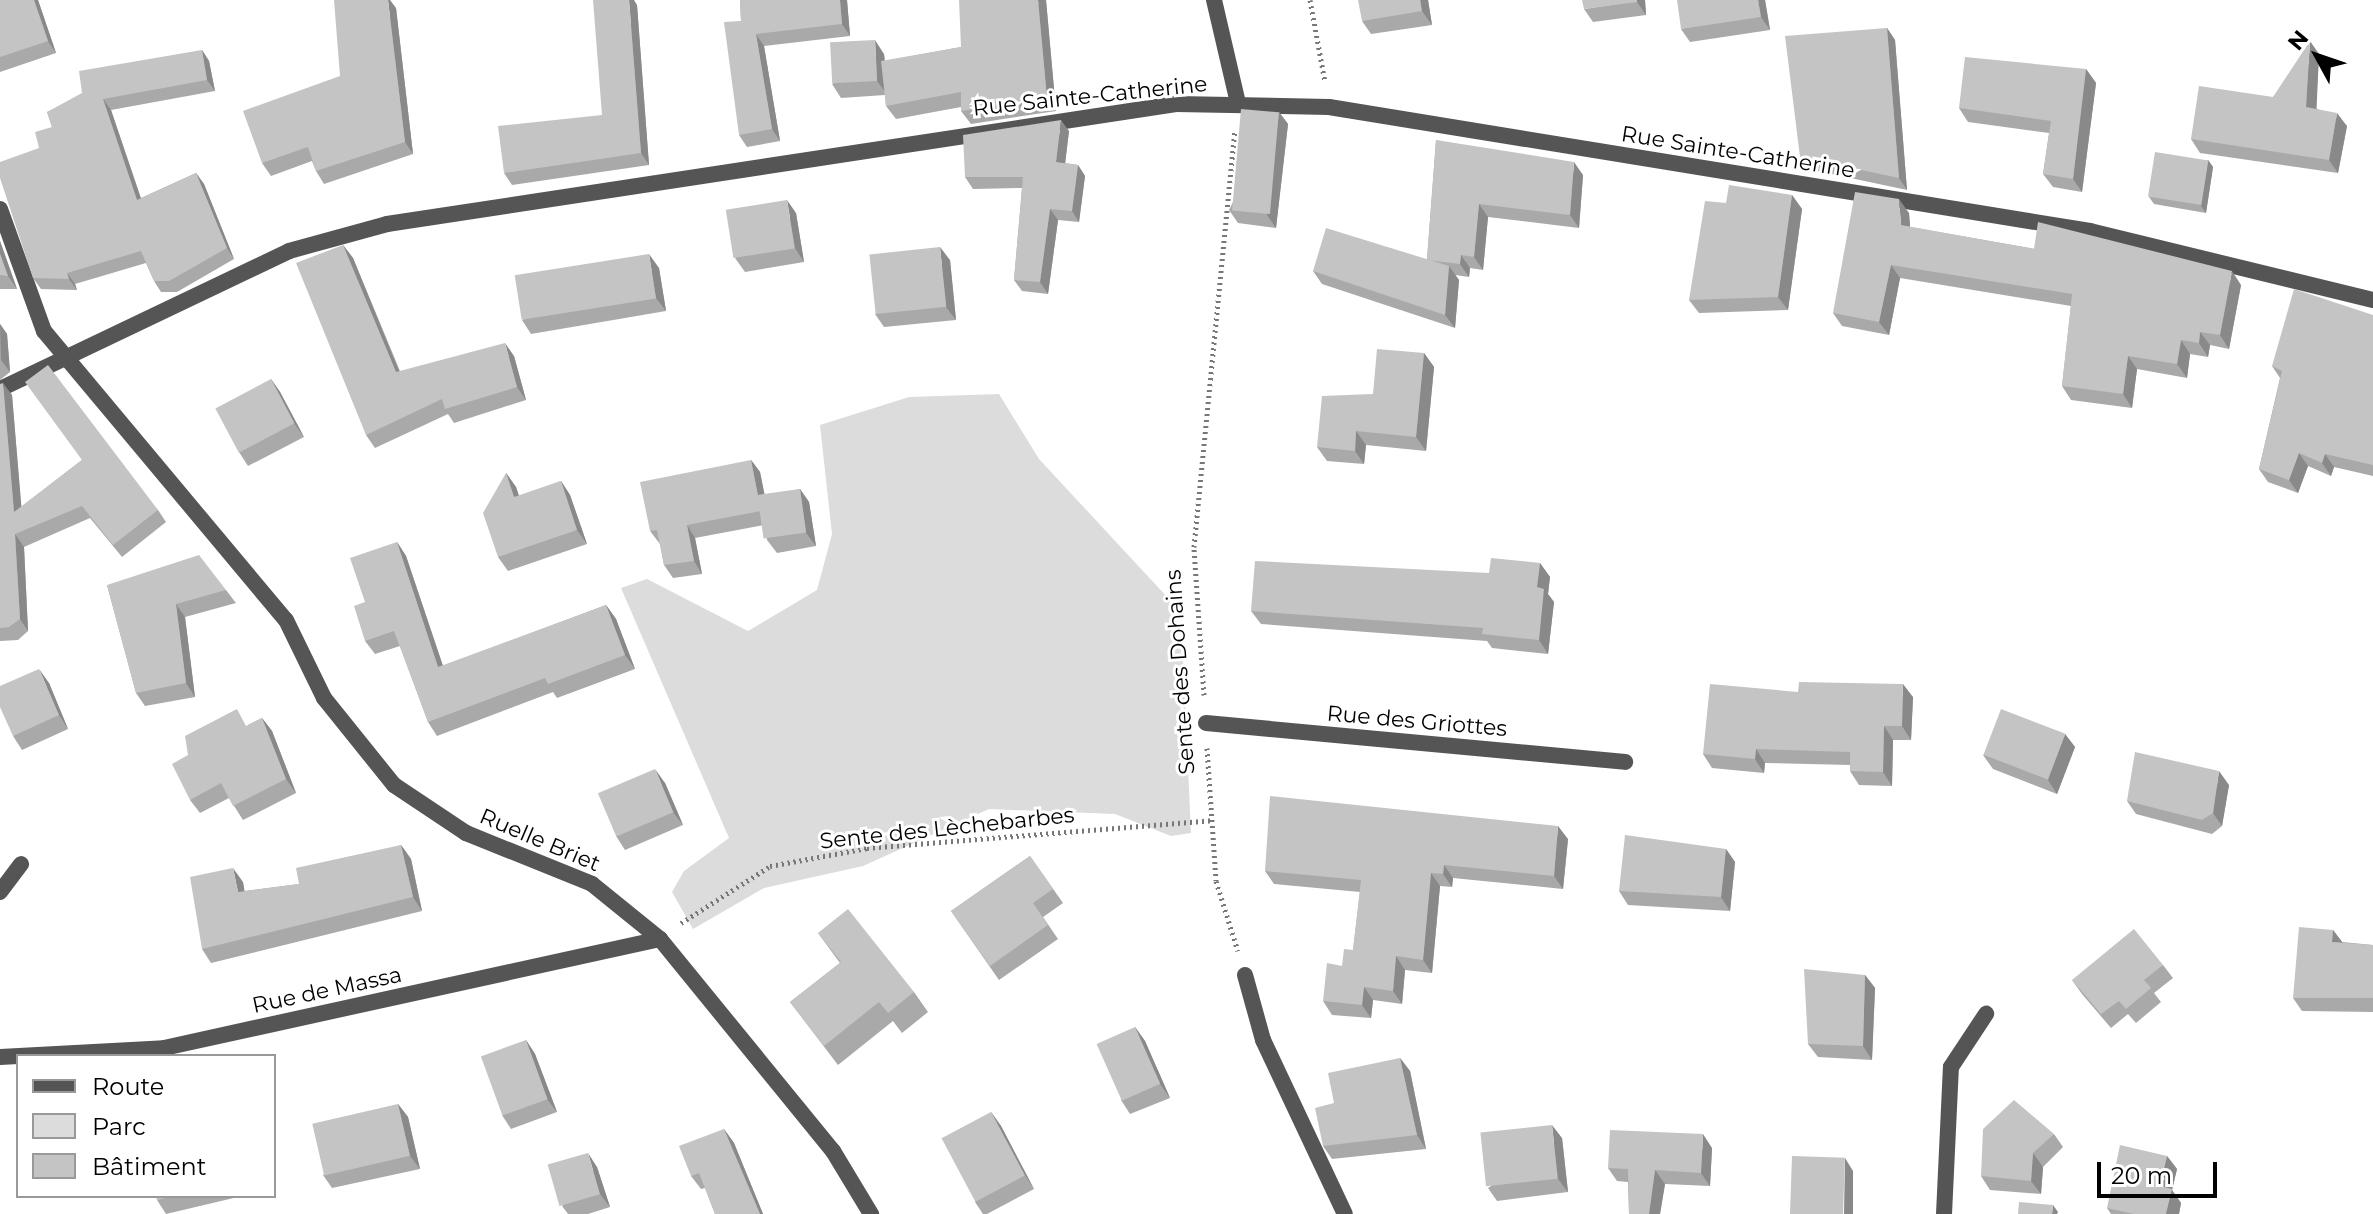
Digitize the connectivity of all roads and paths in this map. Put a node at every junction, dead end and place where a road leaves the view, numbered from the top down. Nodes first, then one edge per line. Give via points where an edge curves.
1 (1214, 0) edge
2 (1310, 0) edge
3 (1238, 103) junction
4 (1329, 107) junction
5 (0, 209) edge
6 (2373, 300) edge
7 (71, 360) junction
8 (0, 389) edge
9 (1206, 723) junction
10 (1625, 762) dead end
11 (1212, 820) junction
12 (21, 864) dead end
13 (0, 892) edge
14 (660, 939) junction
15 (1245, 975) joint
16 (1986, 1014) dead end
17 (55, 1054) edge
18 (871, 1214) edge
19 (1345, 1214) edge
20 (1944, 1214) edge

1 - 3 street
2 - 4 path
3 - 4 street, Rue Sainte-Catherine
3 - 7 street, Rue Sainte-Catherine via 999,127 387,224 289,251
3 - 9 path, Sente des Dohains via 1194,547
4 - 6 street, Rue Sainte-Catherine via 2090,231
5 - 7 street, Ruelle Briet via 44,331
7 - 8 street, Rue Sainte-Catherine
7 - 14 street, Ruelle Briet via 286,620 324,698 394,785 466,833 592,884
9 - 10 street, Rue des Griottes
9 - 11 path, Sente des Dohains
11 - 14 path, Sente des Lèchebarbes via 867,848 770,866 720,892
11 - 15 path, Sente des Dohains via 1216,881
12 - 13 street
14 - 17 street, Rue de Massa via 164,1048
14 - 18 street, Ruelle Briet via 833,1151
15 - 19 street via 1263,1040
16 - 20 street via 1951,1067

